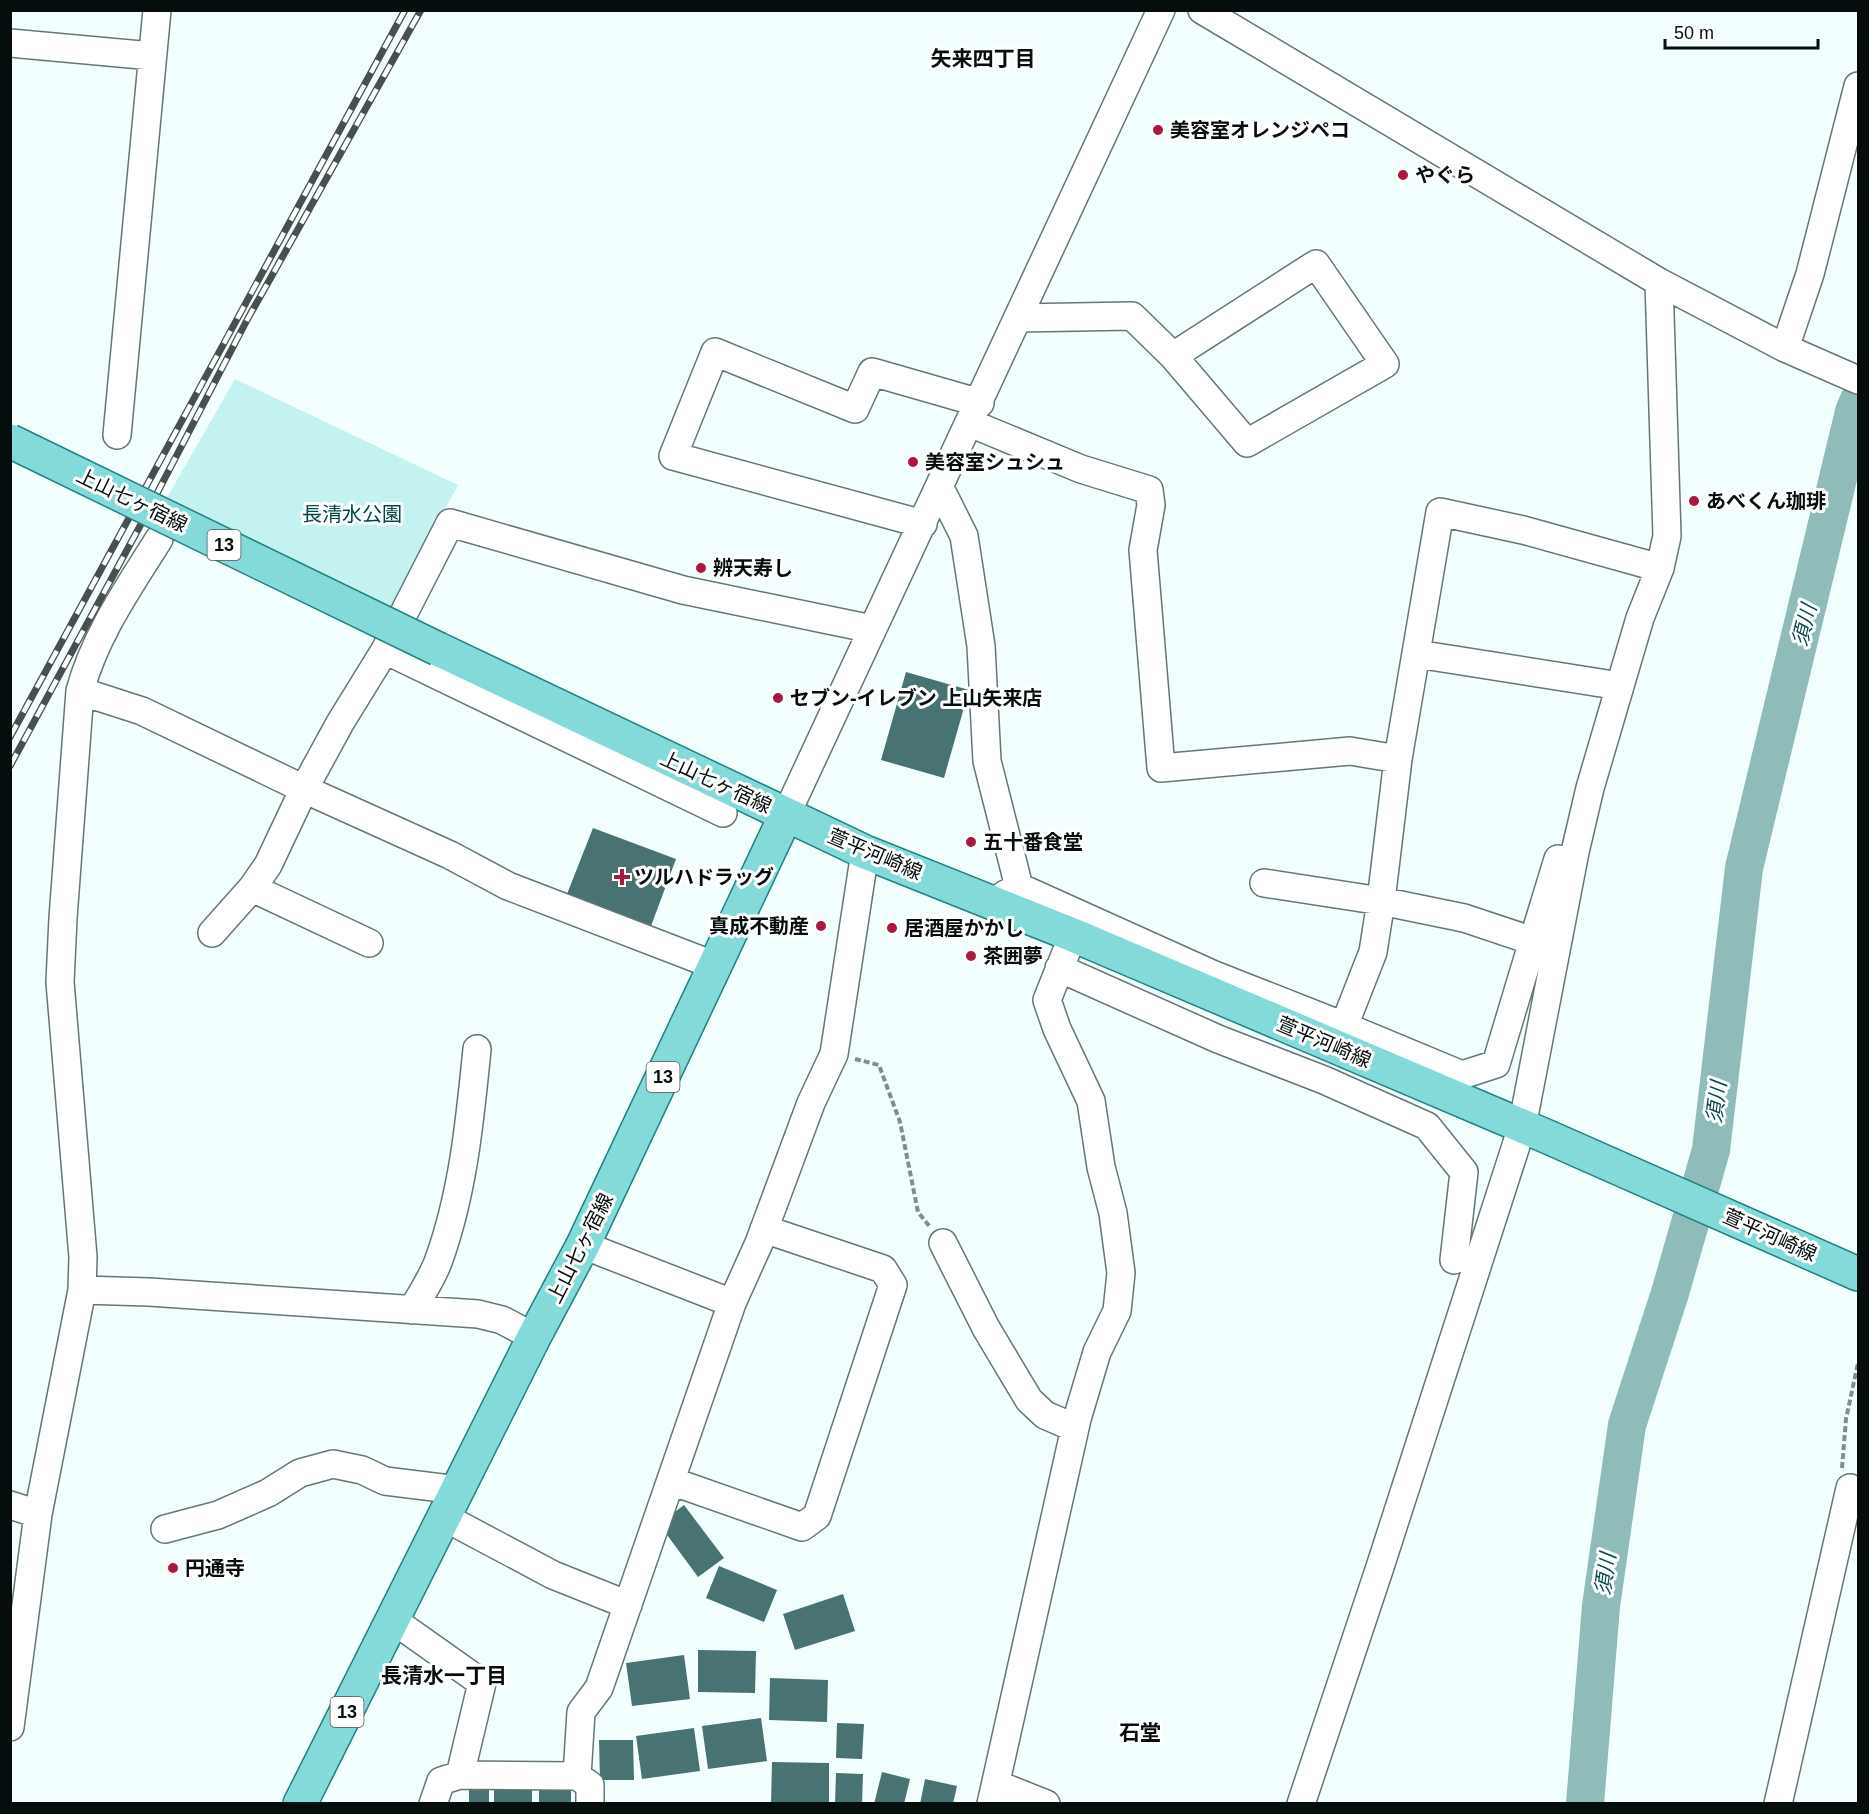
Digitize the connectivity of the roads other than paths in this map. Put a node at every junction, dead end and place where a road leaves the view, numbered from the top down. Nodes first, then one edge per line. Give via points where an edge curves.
1 (157, 10) edge
2 (1161, 10) edge
3 (1202, 10) edge
4 (10, 43) edge
5 (152, 56) junction
6 (1858, 86) edge
7 (1659, 282) junction
8 (1018, 318) junction
9 (1785, 348) junction
10 (1173, 356) junction
11 (1858, 380) edge
12 (975, 413) junction
13 (117, 435) dead end
14 (10, 441) edge
15 (940, 488) junction
16 (923, 524) junction
17 (159, 539) dead end
18 (1660, 568) junction
19 (872, 629) junction
20 (385, 650) junction
21 (1417, 654) junction
22 (1620, 686) junction
23 (80, 691) junction
24 (1398, 759) junction
25 (1595, 771) junction
26 (304, 789) junction
27 (723, 813) dead end
28 (786, 815) junction
29 (865, 852) junction
30 (1264, 883) dead end
31 (1019, 887) junction
32 (252, 888) junction
33 (1381, 901) junction
34 (991, 902) junction
35 (212, 933) dead end
36 (1072, 935) junction
37 (1533, 941) junction
38 (369, 943) dead end
39 (716, 966) junction
40 (1059, 968) junction
41 (1344, 1026) junction
42 (477, 1049) dead end
43 (1535, 1132) junction
44 (764, 1228) junction
45 (943, 1243) road end
46 (583, 1245) junction
47 (1454, 1260) dead end
48 (1858, 1274) edge
49 (82, 1290) junction
50 (732, 1303) junction
51 (412, 1310) junction
52 (534, 1337) junction
53 (1075, 1428) junction
54 (671, 1481) junction
55 (1854, 1490) edge
56 (451, 1504) junction
57 (10, 1505) edge
58 (38, 1514) junction
59 (165, 1529) dead end
60 (628, 1605) junction
61 (393, 1620) junction
62 (10, 1727) edge
63 (460, 1775) junction
64 (577, 1776) junction
65 (993, 1794) edge
66 (300, 1803) edge
67 (433, 1803) edge
68 (590, 1803) edge
69 (1046, 1803) edge
70 (1301, 1803) edge
71 (1778, 1803) edge

1 - 5 street
2 - 8 street
3 - 7 street
4 - 5 street
5 - 13 street
6 - 9 street via 1810,274
7 - 9 street
7 - 18 street via 1666,536
8 - 10 street via 1132,316
8 - 12 street
9 - 11 street
10 - 10 street via 1247,443 1384,364 1316,264
12 - 15 street
12 - 16 street via 872,372 855,409 715,351 673,456
12 - 24 street via 1081,469 1149,490 1151,505 1143,550 1161,768 1350,751
14 - 28 main road, 上山七ヶ宿線 / 13, bridge
15 - 16 street
15 - 31 street via 964,536 981,646 987,760
16 - 19 street
17 - 23 street via 116,608 86,666
18 - 21 street via 1523,530 1440,512
18 - 22 street
19 - 20 street via 682,590 450,523
19 - 28 street
20 - 26 street
20 - 27 street
21 - 22 street
21 - 24 street
22 - 25 street
23 - 26 street via 142,711
23 - 49 street via 60,982 83,1257
24 - 33 street
25 - 37 street via 1574,809
25 - 43 street via 1575,852
26 - 32 street via 268,865
26 - 39 street via 450,855 508,886
28 - 29 main road, 萱平河崎線
28 - 39 main road, 上山七ヶ宿線 / 13
29 - 34 main road, 萱平河崎線
29 - 44 street via 834,1054 811,1103
30 - 33 street
31 - 34 street
31 - 41 street via 1212,974
32 - 35 street
32 - 38 street
33 - 37 street via 1464,918
33 - 41 street via 1373,952
34 - 36 main road, 萱平河崎線
36 - 40 street
36 - 43 main road, 萱平河崎線
37 - 41 street via 1496,1064 1462,1075
39 - 46 main road, 上山七ヶ宿線 / 13
40 - 47 street via 1427,1126 1464,1172
40 - 53 street via 1047,1000 1091,1101 1121,1273 1117,1311 1097,1352
42 - 51 street via 470,1120 450,1226 438,1264
43 - 48 main road, 萱平河崎線
43 - 70 street via 1384,1555
44 - 50 street
44 - 54 street via 883,1269 893,1285 817,1516 802,1527
45 - 53 street via 986,1328 1029,1400 1045,1415
46 - 50 street
46 - 52 main road, 上山七ヶ宿線 / 13
49 - 51 street
49 - 58 street
50 - 54 street
51 - 52 street via 478,1314 502,1320
52 - 56 main road, 上山七ヶ宿線 / 13
53 - 65 street
54 - 60 street
55 - 71 street
56 - 59 street via 363,1470 333,1464 300,1473 218,1515
56 - 60 street via 553,1575
56 - 61 main road, 上山七ヶ宿線 / 13
57 - 58 street
58 - 62 street
60 - 64 street via 599,1688 582,1712
61 - 63 street via 482,1683
61 - 66 main road, 上山七ヶ宿線 / 13
63 - 64 street
63 - 67 street via 441,1781
64 - 68 street via 590,1785
65 - 69 street

